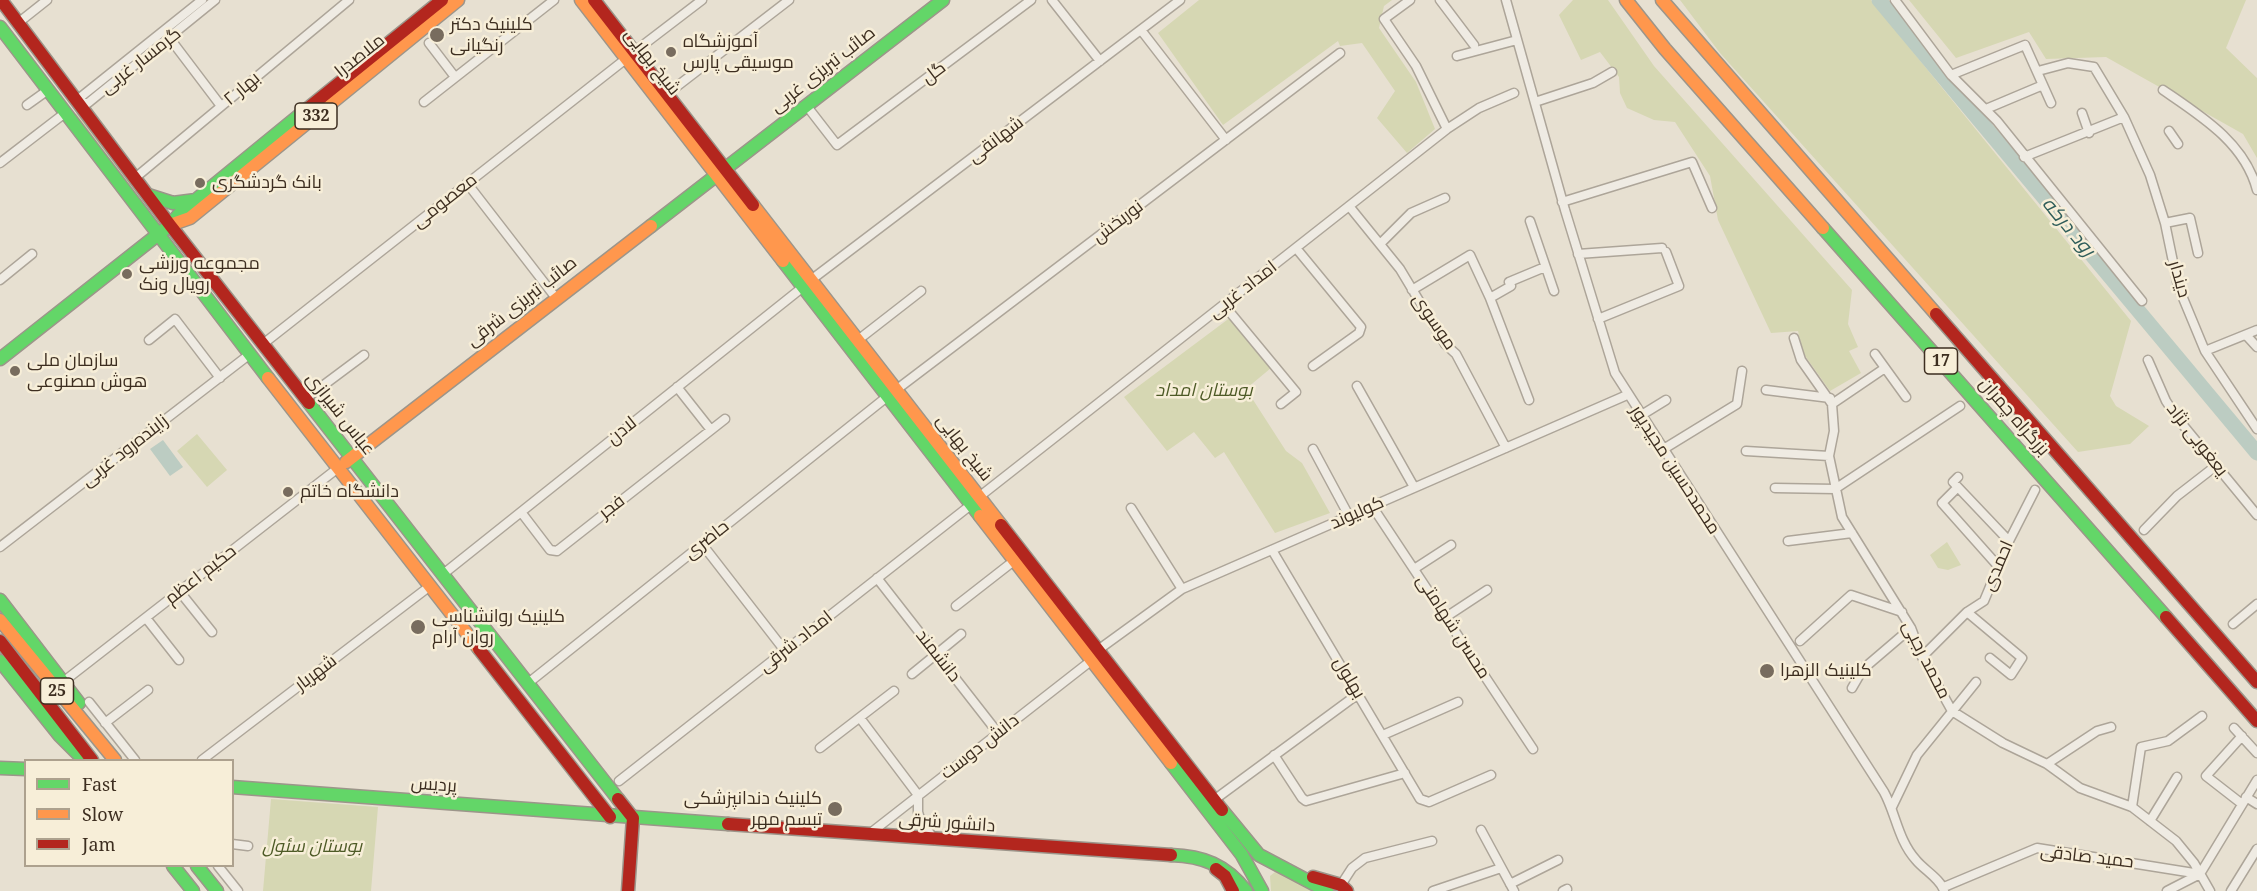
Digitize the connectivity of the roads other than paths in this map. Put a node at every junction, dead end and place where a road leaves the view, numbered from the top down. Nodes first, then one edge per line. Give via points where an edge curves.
1 (1, 0) edge
2 (47, 0) edge
3 (202, 0) edge
4 (215, 0) edge
5 (349, 0) edge
6 (442, 0) edge
7 (458, 0) edge
8 (554, 0) edge
9 (581, 0) edge
10 (594, 0) edge
11 (702, 0) edge
12 (789, 0) edge
13 (943, 0) edge
14 (1031, 0) edge
15 (1052, 0) edge
16 (1180, 0) edge
17 (1410, 0) edge
18 (1440, 0) edge
19 (1506, 0) edge
20 (1626, 0) edge
21 (1662, 0) edge
22 (1895, 0) edge
23 (599, 15) junction
24 (18, 23) junction
25 (1142, 30) junction
26 (164, 31) junction
27 (2, 35) edge
28 (170, 39) junction
29 (1517, 40) junction
30 (429, 43) dead end
31 (1474, 45) dead end
32 (1340, 53) dead end
33 (630, 55) junction
34 (1457, 56) dead end
35 (1100, 61) junction
36 (2038, 71) junction
37 (1612, 72) dead end
38 (1951, 75) junction
39 (455, 77) junction
40 (2043, 85) junction
41 (48, 90) junction
42 (2163, 90) dead end
43 (1514, 93) dead end
44 (667, 94) junction
45 (424, 102) dead end
46 (1535, 102) junction
47 (78, 103) junction
48 (2050, 103) dead end
49 (27, 105) dead end
50 (806, 105) junction
51 (221, 106) junction
52 (1986, 109) junction
53 (65, 113) junction
54 (2082, 113) dead end
55 (2124, 117) junction
56 (1448, 129) junction
57 (2169, 131) dead end
58 (2089, 133) junction
59 (1226, 140) junction
60 (2178, 144) dead end
61 (2024, 157) junction
62 (0, 163) edge
63 (720, 171) junction
64 (135, 178) junction
65 (467, 183) junction
66 (2257, 190) edge
67 (148, 195) junction
68 (1445, 198) dead end
69 (196, 200) junction
70 (1562, 202) junction
71 (1349, 206) junction
72 (1712, 208) dead end
73 (158, 209) junction
74 (146, 220) junction
75 (1530, 221) dead end
76 (2164, 223) junction
77 (170, 225) junction
78 (158, 235) junction
79 (1380, 244) junction
80 (1296, 248) junction
81 (2198, 253) dead end
82 (32, 254) dead end
83 (1578, 254) junction
84 (1545, 267) junction
85 (0, 280) edge
86 (807, 283) junction
87 (1412, 290) junction
88 (921, 291) dead end
89 (1554, 291) dead end
90 (556, 298) junction
91 (1490, 298) junction
92 (2142, 301) dead end
93 (1224, 305) junction
94 (1598, 319) junction
95 (2257, 330) edge
96 (2246, 335) junction
97 (1794, 338) dead end
98 (149, 340) dead end
99 (858, 340) junction
100 (263, 344) junction
101 (2257, 346) edge
102 (2205, 351) junction
103 (250, 354) junction
104 (1875, 354) dead end
105 (364, 355) dead end
106 (0, 359) edge
107 (2148, 360) dead end
108 (1313, 366) dead end
109 (1885, 368) junction
110 (1742, 371) dead end
111 (220, 378) junction
112 (677, 387) junction
113 (1357, 387) dead end
114 (1766, 390) dead end
115 (892, 393) junction
116 (1627, 395) junction
117 (1906, 397) dead end
118 (305, 399) junction
119 (1529, 400) dead end
120 (1666, 400) dead end
121 (1831, 401) junction
122 (1281, 404) dead end
123 (1960, 405) dead end
124 (1640, 416) junction
125 (725, 419) dead end
126 (2257, 429) edge
127 (711, 430) junction
128 (1506, 448) junction
129 (1313, 449) dead end
130 (1662, 450) junction
131 (1746, 451) dead end
132 (1829, 456) junction
133 (351, 458) junction
134 (2217, 465) junction
135 (338, 468) junction
136 (1958, 477) dead end
137 (1414, 488) junction
138 (1775, 488) dead end
139 (1957, 488) junction
140 (1835, 489) junction
141 (2035, 490) dead end
142 (976, 501) junction
143 (1372, 506) junction
144 (1131, 508) dead end
145 (521, 513) junction
146 (2257, 515) edge
147 (1349, 516) junction
148 (2144, 530) dead end
149 (1852, 533) junction
150 (1788, 541) dead end
151 (2009, 541) junction
152 (702, 544) junction
153 (1451, 545) dead end
154 (0, 547) edge
155 (1272, 550) junction
156 (1015, 560) junction
157 (1998, 566) junction
158 (1414, 569) junction
159 (442, 575) junction
160 (878, 578) junction
161 (430, 586) junction
162 (1182, 589) junction
163 (1487, 590) dead end
164 (180, 592) junction
165 (0, 600) edge
166 (2257, 604) edge
167 (956, 606) dead end
168 (1059, 608) junction
169 (1902, 612) junction
170 (1967, 612) junction
171 (1446, 617) junction
172 (146, 618) junction
173 (0, 620) edge
174 (2233, 624) dead end
175 (1911, 628) junction
176 (212, 632) dead end
177 (962, 634) dead end
178 (0, 641) edge
179 (1800, 641) dead end
180 (785, 651) junction
181 (936, 654) junction
182 (1095, 655) junction
183 (1922, 657) junction
184 (1990, 658) dead end
185 (179, 660) dead end
186 (0, 661) edge
187 (912, 674) dead end
188 (63, 682) junction
189 (1976, 682) dead end
190 (2257, 682) edge
191 (526, 684) junction
192 (1852, 688) dead end
193 (148, 690) dead end
194 (894, 691) dead end
195 (1358, 694) junction
196 (88, 702) dead end
197 (1458, 702) dead end
198 (1952, 711) junction
199 (2202, 716) dead end
200 (860, 718) junction
201 (2257, 721) edge
202 (105, 723) junction
203 (2111, 727) dead end
204 (2234, 728) dead end
205 (998, 733) junction
206 (96, 735) junction
207 (1383, 735) junction
208 (2242, 736) junction
209 (820, 748) dead end
210 (1533, 749) dead end
211 (2257, 753) edge
212 (1275, 755) junction
213 (85, 759) edge
214 (91, 759) edge
215 (115, 759) edge
216 (134, 759) edge
217 (203, 759) edge
218 (2047, 764) junction
219 (0, 768) edge
220 (24, 769) edge
221 (1405, 773) junction
222 (1491, 775) dead end
223 (2177, 777) dead end
224 (2257, 780) edge
225 (619, 781) dead end
226 (234, 787) edge
227 (590, 792) junction
228 (918, 795) junction
229 (1214, 800) junction
230 (2244, 801) junction
231 (2257, 804) edge
232 (1892, 807) junction
233 (2132, 807) junction
234 (573, 814) junction
235 (610, 817) junction
236 (633, 818) junction
237 (2150, 821) junction
238 (1481, 830) dead end
239 (868, 835) junction
240 (935, 840) junction
241 (1432, 841) dead end
242 (234, 844) edge
243 (248, 846) dead end
244 (2257, 849) edge
245 (1131, 854) junction
246 (1558, 860) dead end
247 (174, 867) edge
248 (198, 867) edge
249 (219, 867) edge
250 (1501, 868) junction
251 (2200, 874) junction
252 (1302, 875) junction
253 (1512, 887) edge
254 (1344, 888) edge
255 (1944, 889) edge
256 (193, 891) edge
257 (217, 891) edge
258 (238, 891) edge
259 (628, 891) edge
260 (1233, 891) edge
261 (1246, 891) edge
262 (1262, 891) edge
263 (1327, 891) edge
264 (1433, 891) edge
265 (2167, 891) edge
266 (2210, 891) edge
267 (2231, 891) edge

1 - 24 main road, عباس شیرازی
2 - 24 street
3 - 26 street, گرمسار غربی
4 - 28 street, گرمسار غربی
5 - 51 street, بهار ۲
6 - 69 main road, ملاصدرا / 332
7 - 77 main road, ملاصدرا / 332 via 190,218
8 - 39 street
9 - 23 main road, شیخ بهایی
10 - 23 main road, شیخ بهایی
11 - 33 street, معصومی
12 - 44 street
13 - 50 main road, صائب تبریزی غربی
14 - 50 street, گل via 837,145
15 - 35 street
16 - 25 street, شهانقی
17 - 56 street via 1384,19 1416,66
18 - 31 street
19 - 29 street, محمدحسین مجیدپور
20 - 201 main road, بزرگراه چمران / 17
21 - 190 main road, بزرگراه چمران / 17
22 - 38 street
23 - 33 main road, شیخ بهایی
24 - 47 main road, عباس شیرازی
25 - 35 street, شهانقی
25 - 59 street
26 - 28 street
26 - 47 street, گرمسار غربی
27 - 41 main road, عباس شیرازی
28 - 47 street, گرمسار غربی via 88,103
28 - 51 street
29 - 34 street
29 - 46 street, محمدحسین مجیدپور
30 - 39 street
32 - 59 street, نوربخش
33 - 44 main road, شیخ بهایی
33 - 63 main road, شیخ بهایی
33 - 65 street, معصومی
35 - 86 street, شهانقی
36 - 38 street via 2025,45
36 - 40 street
36 - 55 street, دیندار via 2068,63 2094,67
37 - 46 street via 1593,83
38 - 52 street
39 - 45 street
40 - 48 street
40 - 52 street
41 - 49 street
41 - 53 main road, عباس شیرازی
42 - 66 street via 2223,135 2245,161
43 - 56 street, امداد غربی via 1479,108
44 - 63 main road, شیخ بهایی
46 - 70 street, محمدحسین مجیدپور
47 - 53 main road
47 - 64 main road, عباس شیرازی
50 - 63 main road, صائب تبریزی غربی
51 - 64 street, بهار ۲
52 - 61 street
53 - 62 street
53 - 74 main road, عباس شیرازی
54 - 58 street
55 - 58 street
55 - 76 street, دیندار via 2150,175
56 - 71 street, امداد غربی
57 - 60 street
58 - 61 street
59 - 115 street, نوربخش
61 - 92 street
63 - 86 main road, شیخ بهایی
63 - 90 main road, صائب تبریزی شرقی
64 - 67 main road, عباس شیرازی
65 - 90 street
65 - 100 street, معصومی
67 - 69 main road via 173,203
67 - 73 main road, عباس شیرازی
68 - 79 street via 1411,213
69 - 77 main road, ملاصدرا / 332
70 - 72 street via 1692,162
70 - 83 street, محمدحسین مجیدپور
71 - 79 street, موسوی
71 - 80 street, امداد غربی
73 - 74 main road via 155,218
73 - 77 main road, عباس شیرازی
74 - 78 main road, عباس شیرازی
75 - 84 street
76 - 81 street via 2190,218
76 - 102 street, دیندار via 2178,286
77 - 78 main road, ملاصدرا / 332
77 - 100 main road, عباس شیرازی
78 - 103 main road, عباس شیرازی
78 - 106 main road, ملاصدرا / 332
79 - 87 street, موسوی
80 - 93 street, امداد غربی
80 - 108 street via 1361,327 1359,333
82 - 85 street
83 - 94 street, محمدحسین مجیدپور
83 - 94 street via 1664,250 1679,286
84 - 89 street
84 - 91 street via 1509,282 1511,286
86 - 99 main road, شیخ بهایی
86 - 112 street, لادن
86 - 115 main road, شیخ بهایی
87 - 91 street via 1470,255
87 - 128 street, موسوی via 1445,344 1456,354
88 - 99 street
90 - 133 main road, صائب تبریزی شرقی
91 - 119 street
93 - 122 street via 1296,392
93 - 142 street, امداد غربی
94 - 116 street, محمدحسین مجیدپور via 1615,373
95 - 96 street
96 - 101 street
96 - 102 street
97 - 121 street via 1801,360
98 - 111 street via 175,319
99 - 115 main road, شیخ بهایی
100 - 118 main road, عباس شیرازی
102 - 126 street, دیندار
103 - 111 street, زاینده‌رود غربی
103 - 135 main road, عباس شیرازی
104 - 109 street
105 - 118 street
107 - 134 street, یعغوبی نژاد via 2166,401
109 - 117 street
109 - 121 street
110 - 130 street via 1737,404
111 - 154 street, زاینده‌رود غربی
112 - 127 street
112 - 145 street, لادن
113 - 137 street
114 - 121 street
115 - 142 main road, شیخ بهایی
115 - 152 street, حاضری
116 - 124 street, محمدحسین مجیدپور
116 - 128 street, کولیوند
118 - 133 main road, عباس شیرازی
120 - 124 street
121 - 132 street, محمد رجبی via 1834,431
123 - 140 street
124 - 130 street, محمدحسین مجیدپور
125 - 127 street, فجر
127 - 145 street, فجر via 557,551 550,550
128 - 137 street, کولیوند
129 - 147 street
130 - 232 street, محمدحسین مجیدپور
131 - 132 street
132 - 140 street, محمد رجبی
133 - 135 main road
133 - 159 main road, عباس شیرازی
134 - 146 street, یعغوبی نژاد
134 - 148 street via 2177,496
135 - 161 main road, عباس شیرازی
135 - 164 street, حکیم اعظم
136 - 139 street via 1953,482
137 - 143 street, کولیوند
138 - 140 street
139 - 151 street
139 - 157 street via 1942,504
140 - 149 street, محمد رجبی via 1842,517
141 - 151 street, احمدی
142 - 156 main road, شیخ بهایی
142 - 160 street, امداد شرقی
142 - 168 main road, شیخ بهایی
143 - 147 street, کولیوند
143 - 158 street, محسن شهامتی
144 - 162 street
145 - 159 street, لادن
147 - 155 street, کولیوند
149 - 150 street
149 - 169 street, محمد رجبی
151 - 157 street, احمدی
152 - 180 street
152 - 191 street, حاضری
153 - 158 street
155 - 162 street, کولیوند
155 - 195 street, بهلول
156 - 167 street
156 - 168 main road, شیخ بهایی
157 - 170 street, احمدی via 1984,601
158 - 171 street, محسن شهامتی
159 - 191 main road, عباس شیرازی
160 - 180 street, امداد شرقی
160 - 181 street, دانشمند
161 - 217 street, شهریار
161 - 227 main road, عباس شیرازی
162 - 182 street, کولیوند
163 - 171 street
164 - 172 street, حکیم اعظم
164 - 176 street
165 - 188 main road
166 - 174 street
168 - 182 main road, شیخ بهایی
169 - 175 street, محمد رجبی
169 - 179 street via 1851,595
170 - 183 street, احمدی
170 - 184 street via 2022,658 2011,675
171 - 210 street, محسن شهامتی
172 - 185 street
172 - 188 street, حکیم اعظم
173 - 206 main road, 25
175 - 183 street, محمد رجبی
175 - 192 street via 1863,669
177 - 181 street
178 - 214 main road, 25
180 - 225 street, امداد شرقی
181 - 187 street
181 - 205 street, دانشمند
182 - 205 street, دانش دوست
182 - 229 main road, شیخ بهایی
182 - 262 main road, شیخ بهایی via 1242,855
183 - 198 street, محمد رجبی
186 - 213 main road via 60,736
188 - 206 main road
189 - 198 street
191 - 236 main road, عباس شیرازی
193 - 202 street
194 - 200 street
195 - 207 street, بهلول
195 - 212 street
196 - 202 street
197 - 207 street
198 - 218 street, محمد رجبی
198 - 232 street via 1917,755
199 - 233 street via 2168,741 2141,747
200 - 209 street
200 - 228 street
202 - 216 street
203 - 218 street via 2097,731
204 - 208 street
205 - 228 street, دانش دوست
206 - 215 main road, 25
207 - 221 street, بهلول
208 - 211 street
208 - 230 street via 2206,776
212 - 221 street via 1306,801
212 - 229 street
218 - 233 street, محمد رجبی via 2080,788
219 - 220 main road
221 - 222 street, بهلول via 1420,799 1429,802
223 - 237 street
224 - 230 street
226 - 234 main road, پردیس
227 - 234 main road via 587,808
227 - 235 main road, عباس شیرازی
228 - 239 street, دانش دوست
228 - 240 street via 921,822
229 - 252 main road, شیخ بهایی via 1257,854
230 - 231 street
230 - 251 street
232 - 255 street, محمدحسین مجیدپور via 1908,849
233 - 237 street, محمد رجبی
234 - 235 main road, پردیس
235 - 236 main road, پردیس
236 - 239 main road, دانشور شرقی
236 - 259 main road
237 - 251 street, محمد رجبی via 2176,841
238 - 250 street
239 - 240 main road, دانشور شرقی
240 - 245 main road, دانشور شرقی
241 - 254 street via 1365,858 1353,868
242 - 243 street
244 - 267 street
245 - 260 main road via 1145,860 1189,861 1215,868
245 - 261 main road, دانشور شرقی via 1190,856 1212,861 1229,870
246 - 253 street
247 - 256 main road
248 - 257 main road
249 - 258 street
250 - 253 street
250 - 264 street
251 - 255 street, حمید صادقی via 2037,848
251 - 265 street
251 - 266 street, محمد رجبی
252 - 254 main road via 1319,877
252 - 263 main road, شیخ بهایی

